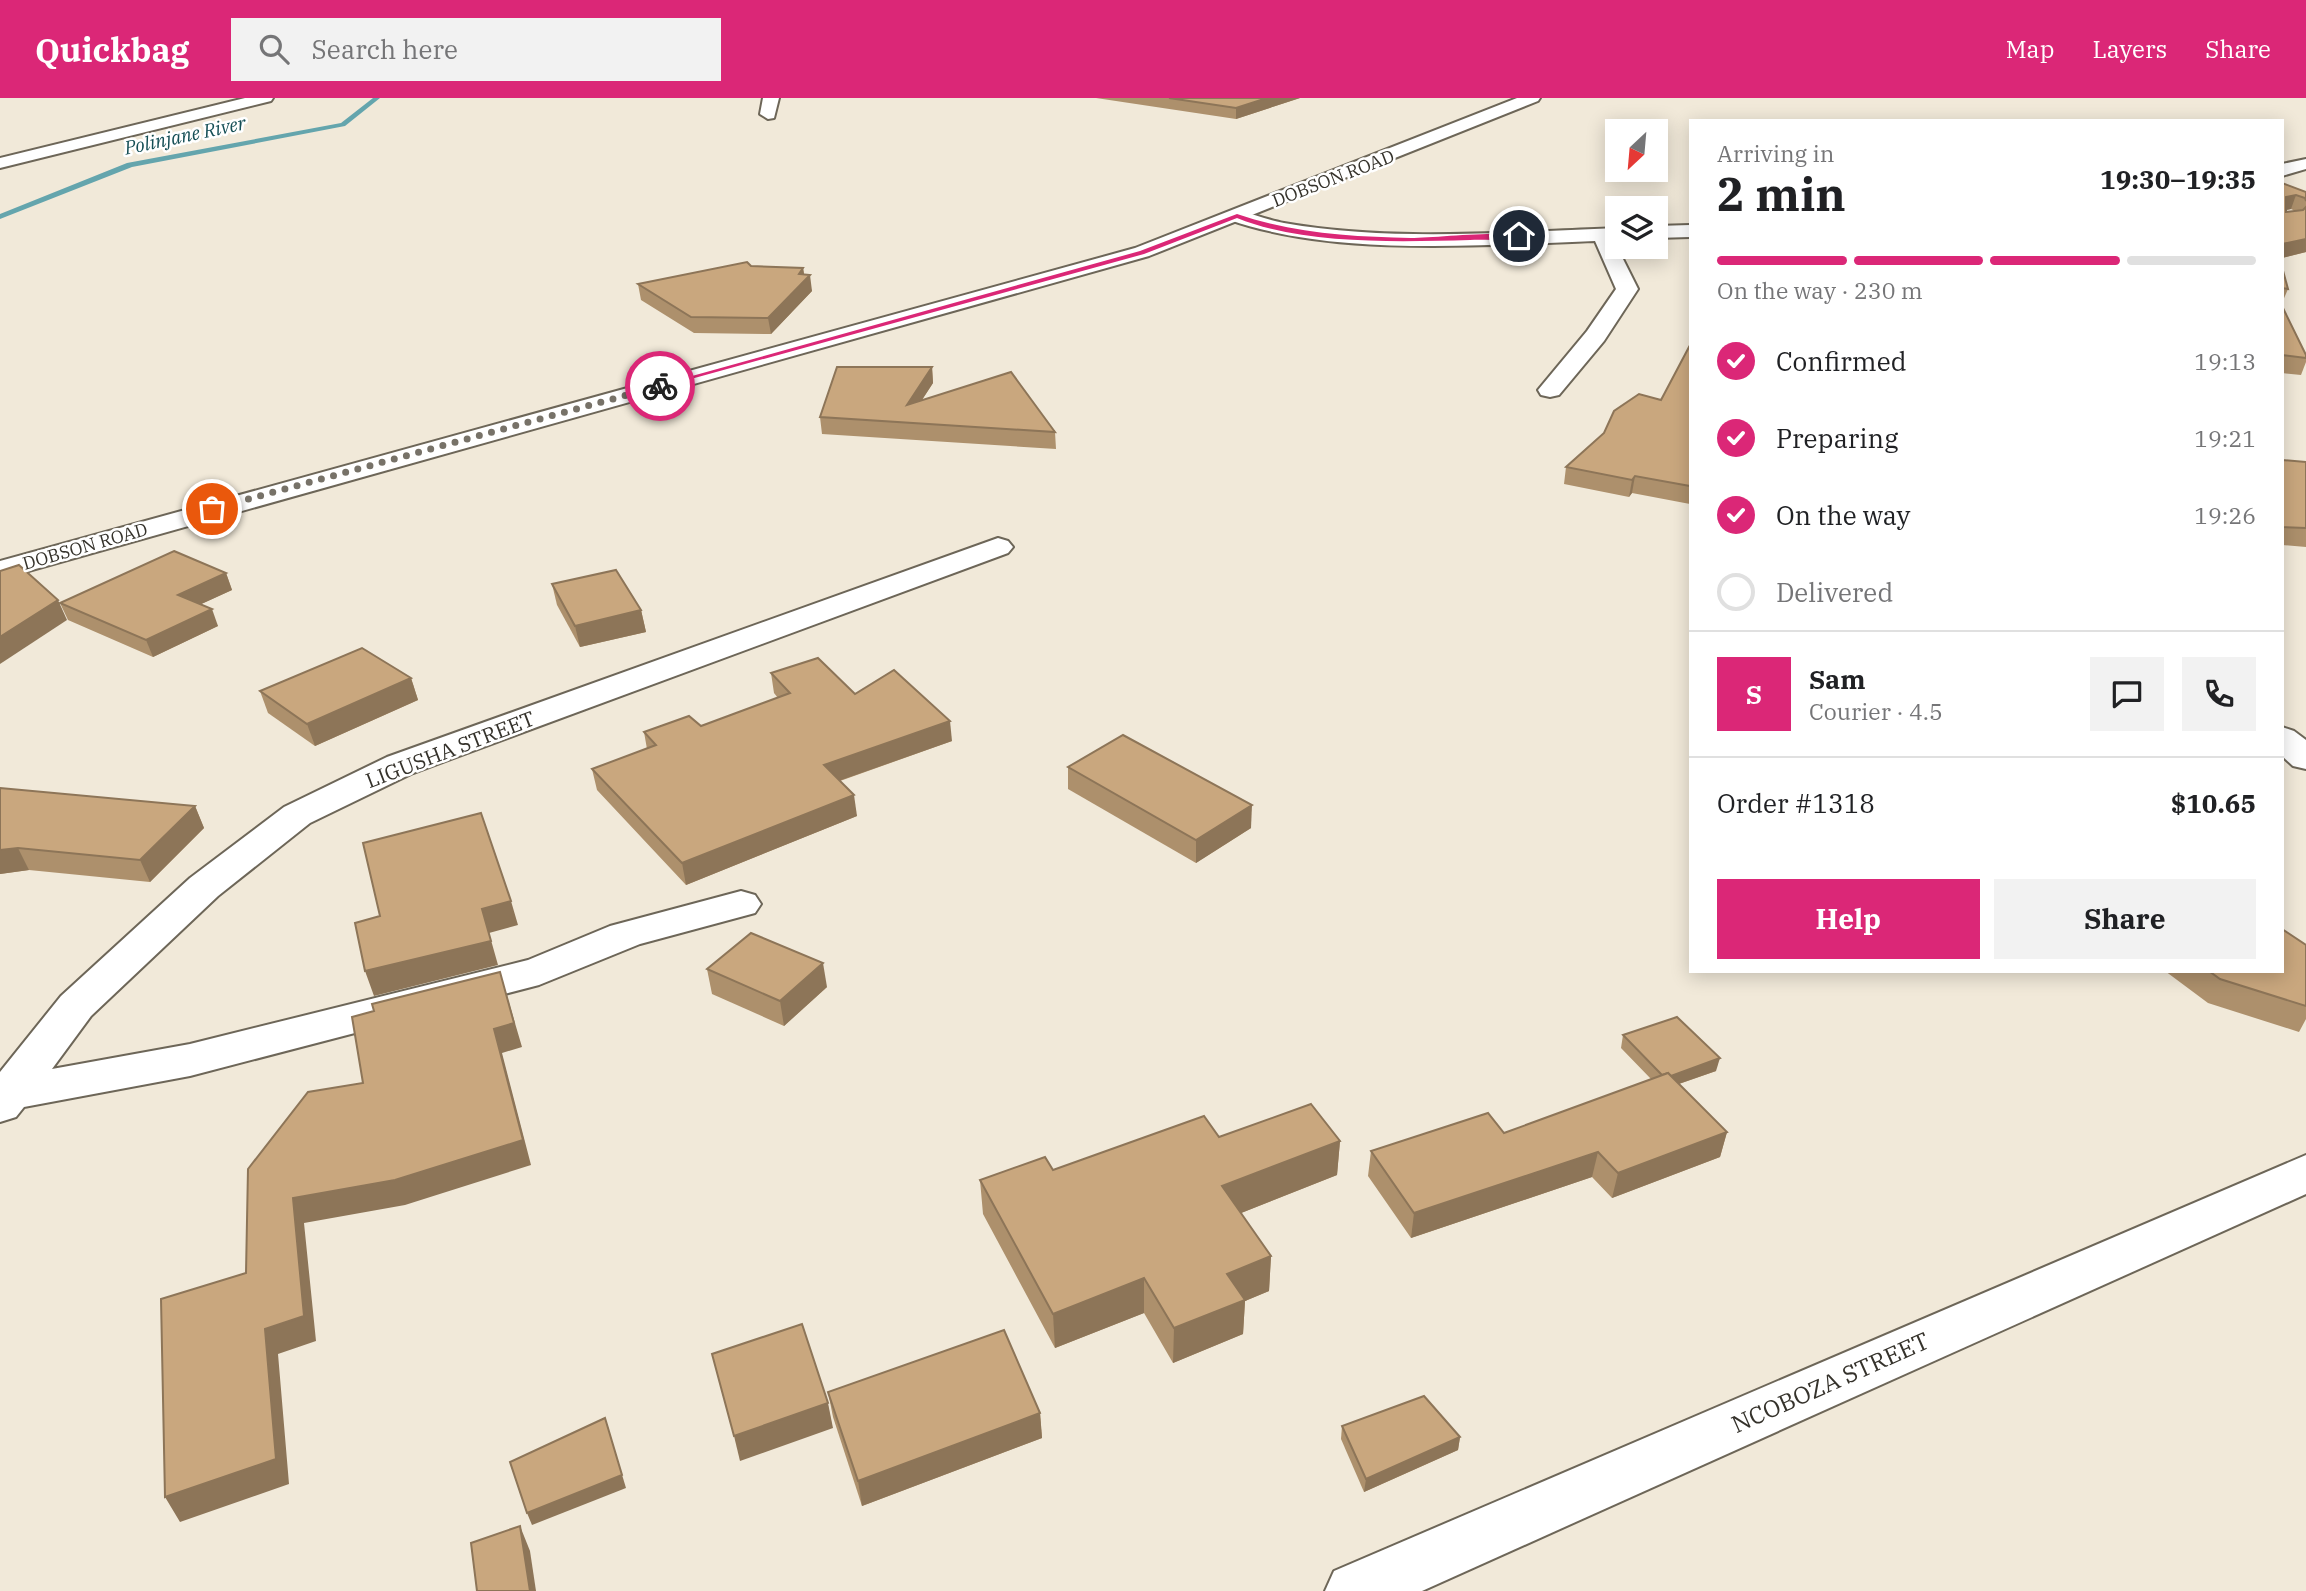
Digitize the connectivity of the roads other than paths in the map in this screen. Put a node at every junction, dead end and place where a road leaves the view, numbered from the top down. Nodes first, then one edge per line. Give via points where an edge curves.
1 (265, 98) edge
2 (1532, 98) edge
3 (0, 163) edge
4 (2306, 164) edge
5 (2284, 169) edge
6 (2306, 172) edge
7 (1237, 216) junction
8 (1689, 231) edge
9 (1668, 232) edge
10 (1605, 234) edge
11 (1618, 259) edge
12 (1550, 390) dead end
13 (998, 547) dead end
14 (0, 570) edge
15 (2284, 740) edge
16 (2306, 758) edge
17 (741, 904) dead end
18 (4, 1099) edge
19 (2306, 1173) edge
20 (1355, 1591) edge

1 - 3 street
2 - 7 street, DOBSON ROAD
4 - 5 street
5 - 6 street
7 - 10 street via 1293,231 1409,239
7 - 14 street, DOBSON ROAD via 1142,252
8 - 9 street
11 - 12 street via 1627,289 1596,336
13 - 18 street, LIGUSHA STREET via 400,765 296,815 204,887 76,1006
15 - 16 street
17 - 18 street via 625,935 539,971 190,1060
19 - 20 street, NCOBOZA STREET

